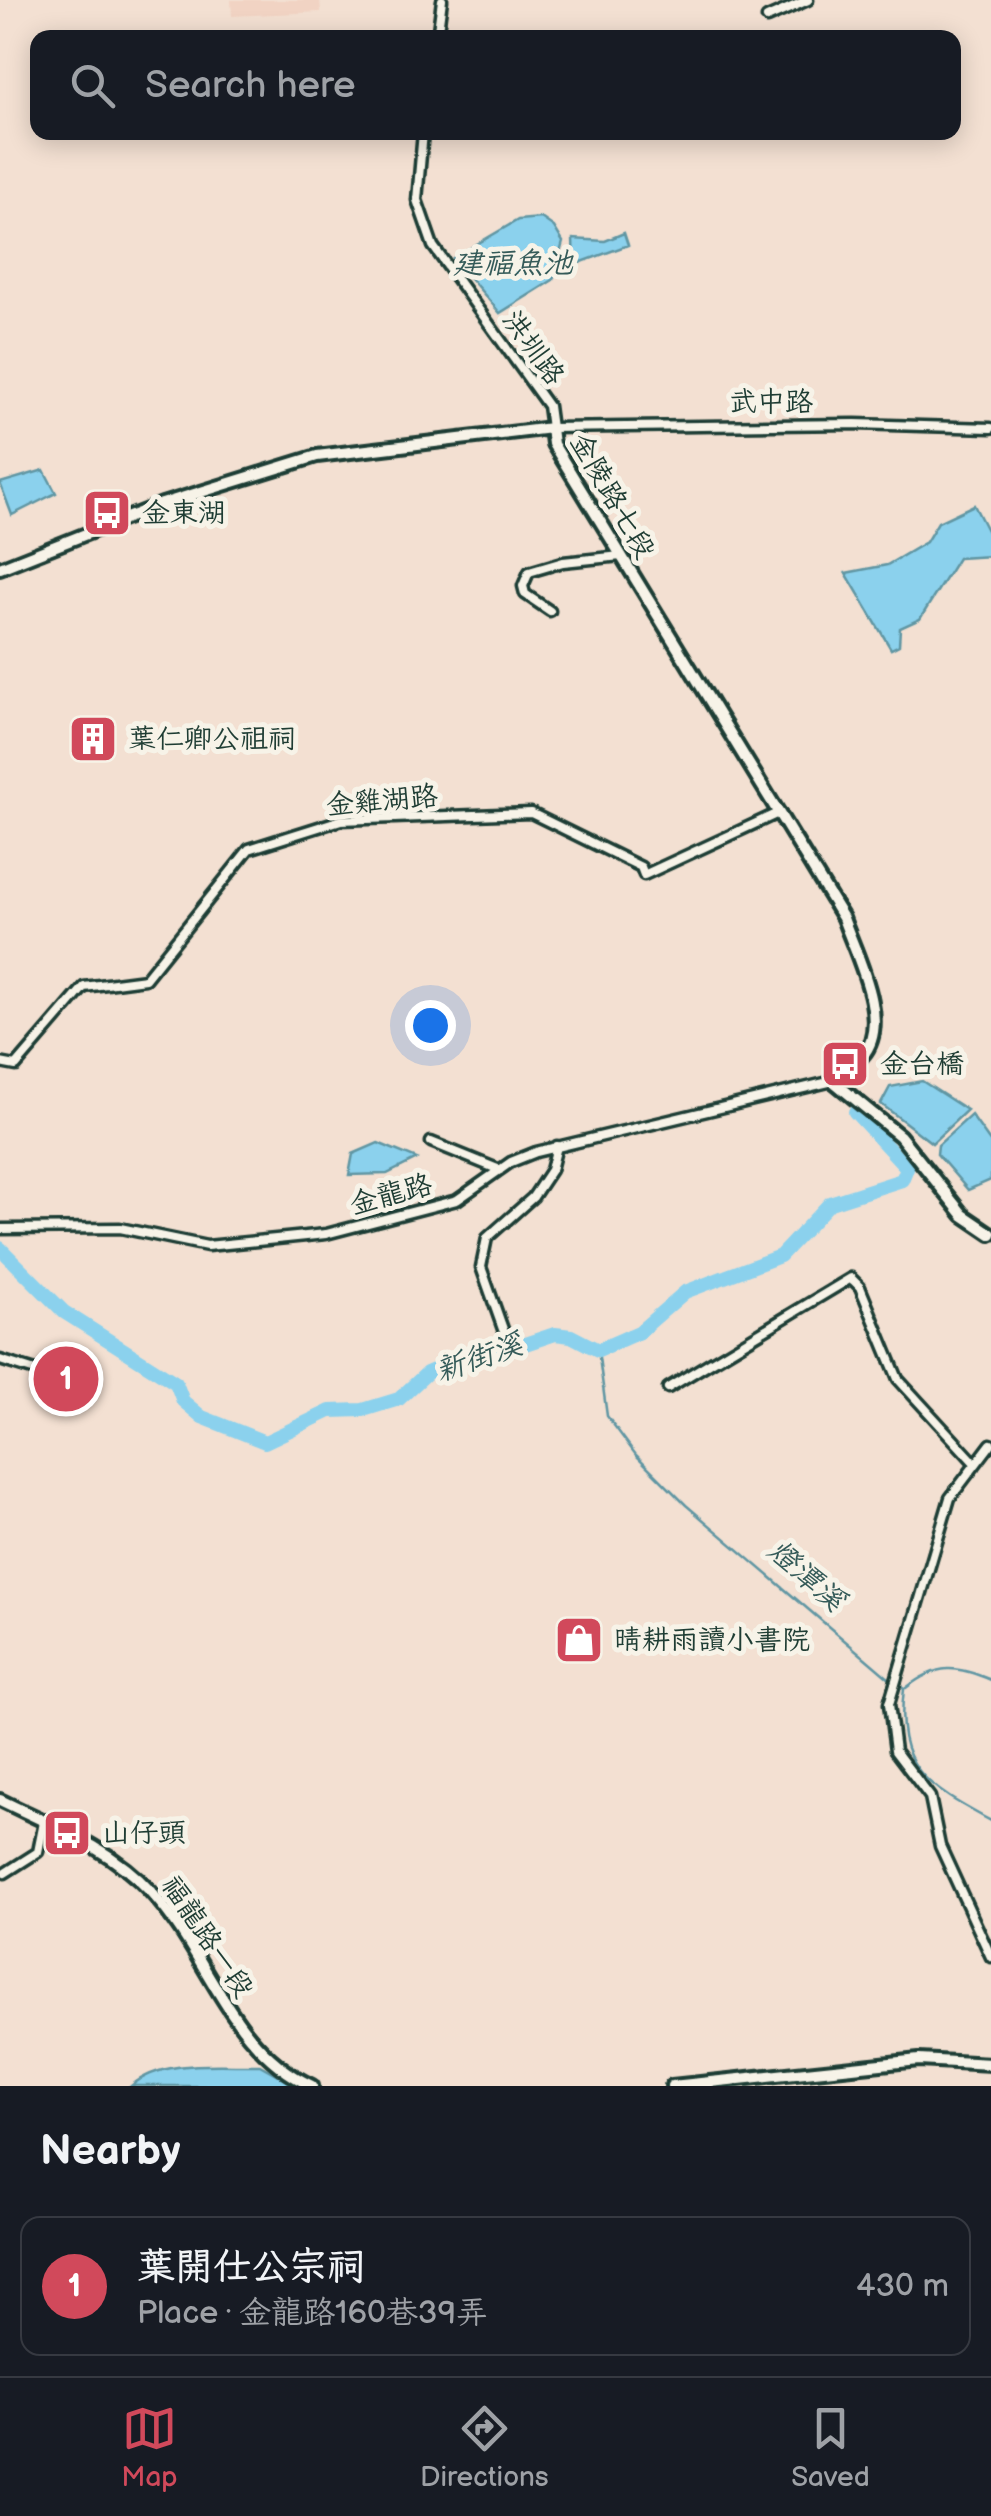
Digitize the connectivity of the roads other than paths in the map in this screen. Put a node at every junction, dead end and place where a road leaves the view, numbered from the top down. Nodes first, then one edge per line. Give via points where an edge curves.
1 (442, 0) edge
2 (808, 0) edge
3 (767, 18) dead end
4 (438, 30) edge
5 (422, 140) edge
6 (551, 428) junction
7 (991, 428) edge
8 (621, 556) junction
9 (0, 568) edge
10 (550, 612) dead end
11 (778, 813) junction
12 (0, 1062) edge
13 (833, 1081) junction
14 (431, 1142) dead end
15 (557, 1146) junction
16 (500, 1170) junction
17 (0, 1229) edge
18 (991, 1234) edge
19 (510, 1349) dead end
20 (0, 1360) edge
21 (42, 1374) dead end
22 (668, 1388) dead end
23 (991, 1444) edge
24 (974, 1462) junction
25 (1, 1803) edge
26 (44, 1822) junction
27 (5, 1874) dead end
28 (991, 1957) edge
29 (991, 2064) edge
30 (684, 2085) edge
31 (312, 2086) edge
32 (672, 2086) edge

1 - 4 street
2 - 3 street
5 - 6 street, 洪圳路 via 416,200 433,246 548,406
6 - 7 street, 武中路
6 - 8 street, 金陵路七段 via 554,444
6 - 9 street, 金陵路七段 via 317,456 162,504
8 - 10 street via 529,572 524,594
8 - 11 street, 金陵路七段
11 - 12 street, 金雞湖路 via 644,875 641,867 531,813 341,820 248,849 145,979 84,986 16,1066
11 - 13 street, 金陵路七段 via 843,918 872,1012 866,1053
13 - 15 street, 金龍路
13 - 18 street via 901,1137 963,1215
14 - 16 street
15 - 16 street, 金龍路
15 - 19 street via 533,1197 487,1238 481,1266
16 - 17 street, 金龍路 via 441,1206 326,1234 208,1246 120,1228
20 - 21 street
22 - 24 street via 851,1278 898,1379
23 - 24 street
24 - 28 street via 944,1514 888,1704 894,1752 930,1797 940,1846
25 - 26 street, 福龍路一段
26 - 27 street via 38,1852
26 - 31 street, 福龍路一段 via 137,1877 169,1914 237,2022 274,2062
29 - 30 street via 919,2060
30 - 32 street

